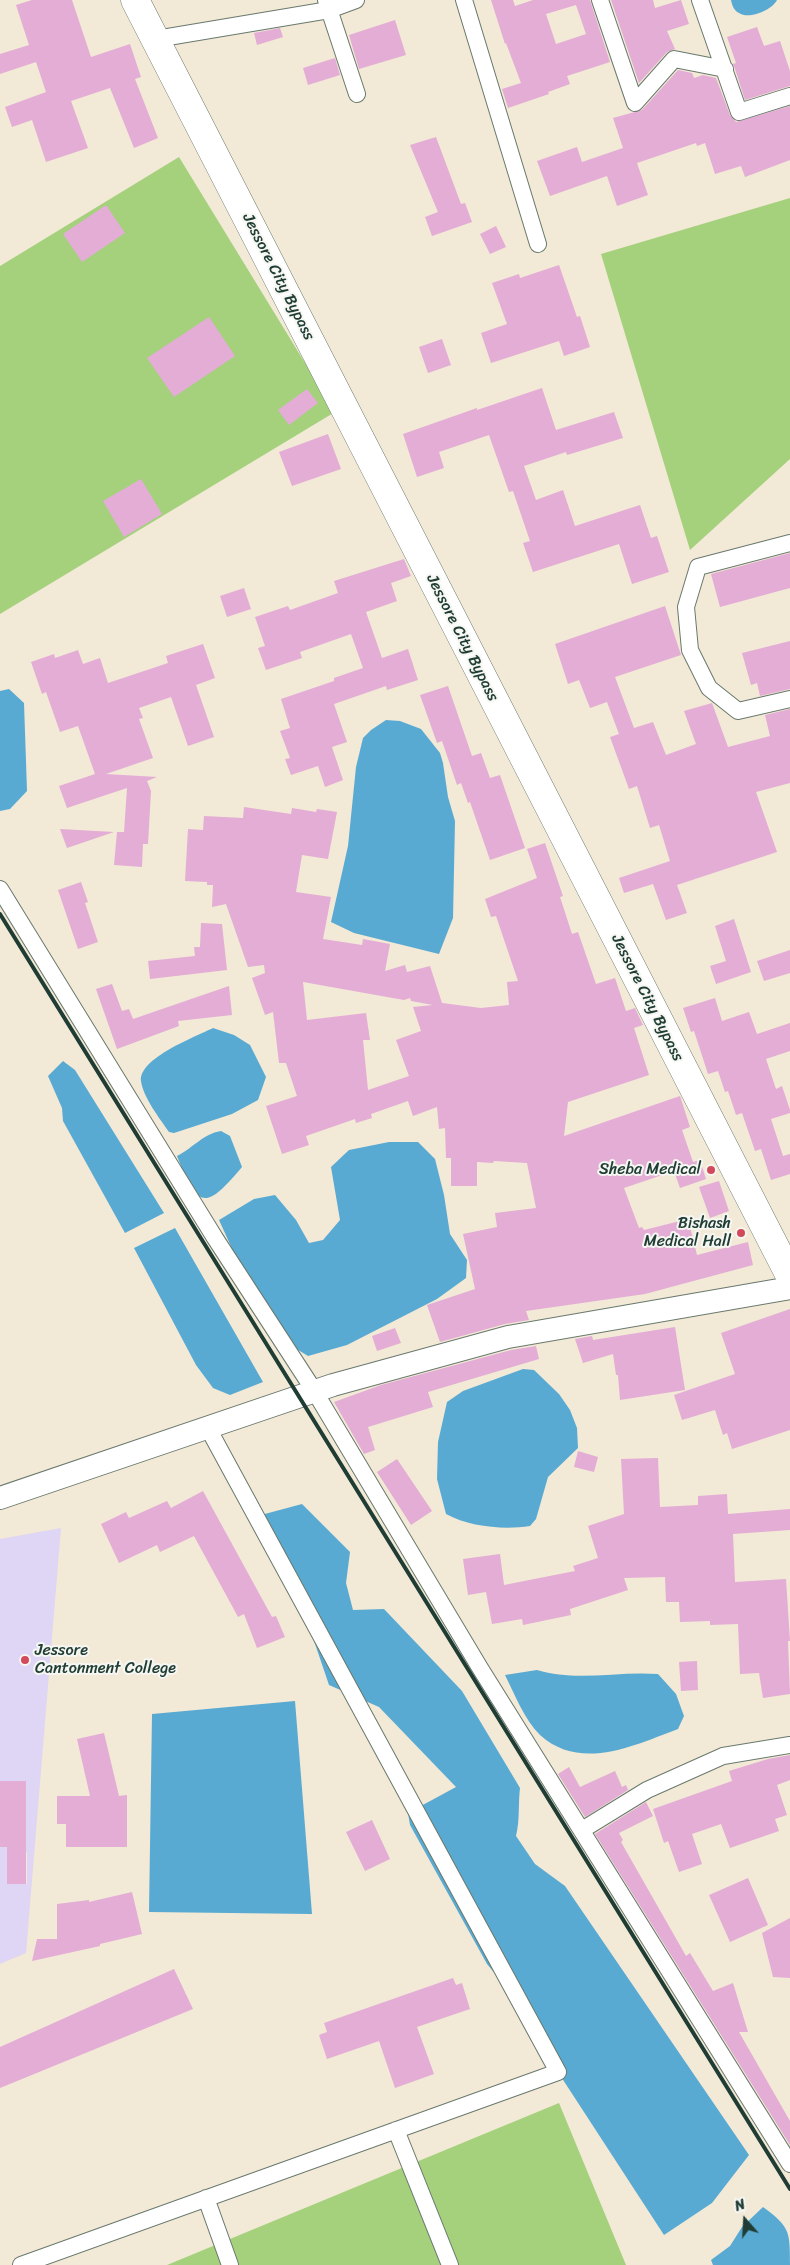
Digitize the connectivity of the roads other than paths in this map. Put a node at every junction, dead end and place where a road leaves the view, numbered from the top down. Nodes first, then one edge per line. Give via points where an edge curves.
1 (135, 0) edge
2 (356, 0) edge
3 (464, 0) edge
4 (600, 0) edge
5 (700, 0) edge
6 (328, 5) edge
7 (156, 40) junction
8 (725, 69) junction
9 (357, 94) dead end
10 (790, 96) edge
11 (538, 244) dead end
12 (790, 543) edge
13 (790, 699) edge
14 (0, 889) edge
15 (790, 1276) edge
16 (790, 1288) edge
17 (315, 1392) junction
18 (208, 1428) junction
19 (0, 1498) edge
20 (790, 1745) edge
21 (582, 1830) junction
22 (396, 2130) junction
23 (790, 2164) edge
24 (206, 2198) junction
25 (21, 2265) edge
26 (230, 2265) edge
27 (450, 2265) edge

1 - 7 highway, Jessore City Bypass
2 - 6 street
3 - 11 street
4 - 8 street via 635,103 674,59
5 - 8 street
6 - 7 street
6 - 9 street
7 - 15 highway, Jessore City Bypass
8 - 10 street via 739,112
12 - 13 street via 698,567 686,607 690,650 709,688 738,711
14 - 17 street via 210,1230
16 - 17 street via 508,1337
17 - 18 street
17 - 21 street via 480,1668
18 - 19 street
18 - 22 street via 558,2072
20 - 21 street via 723,1756 647,1790
21 - 23 street
22 - 24 street
22 - 27 street
24 - 25 street
24 - 26 street

